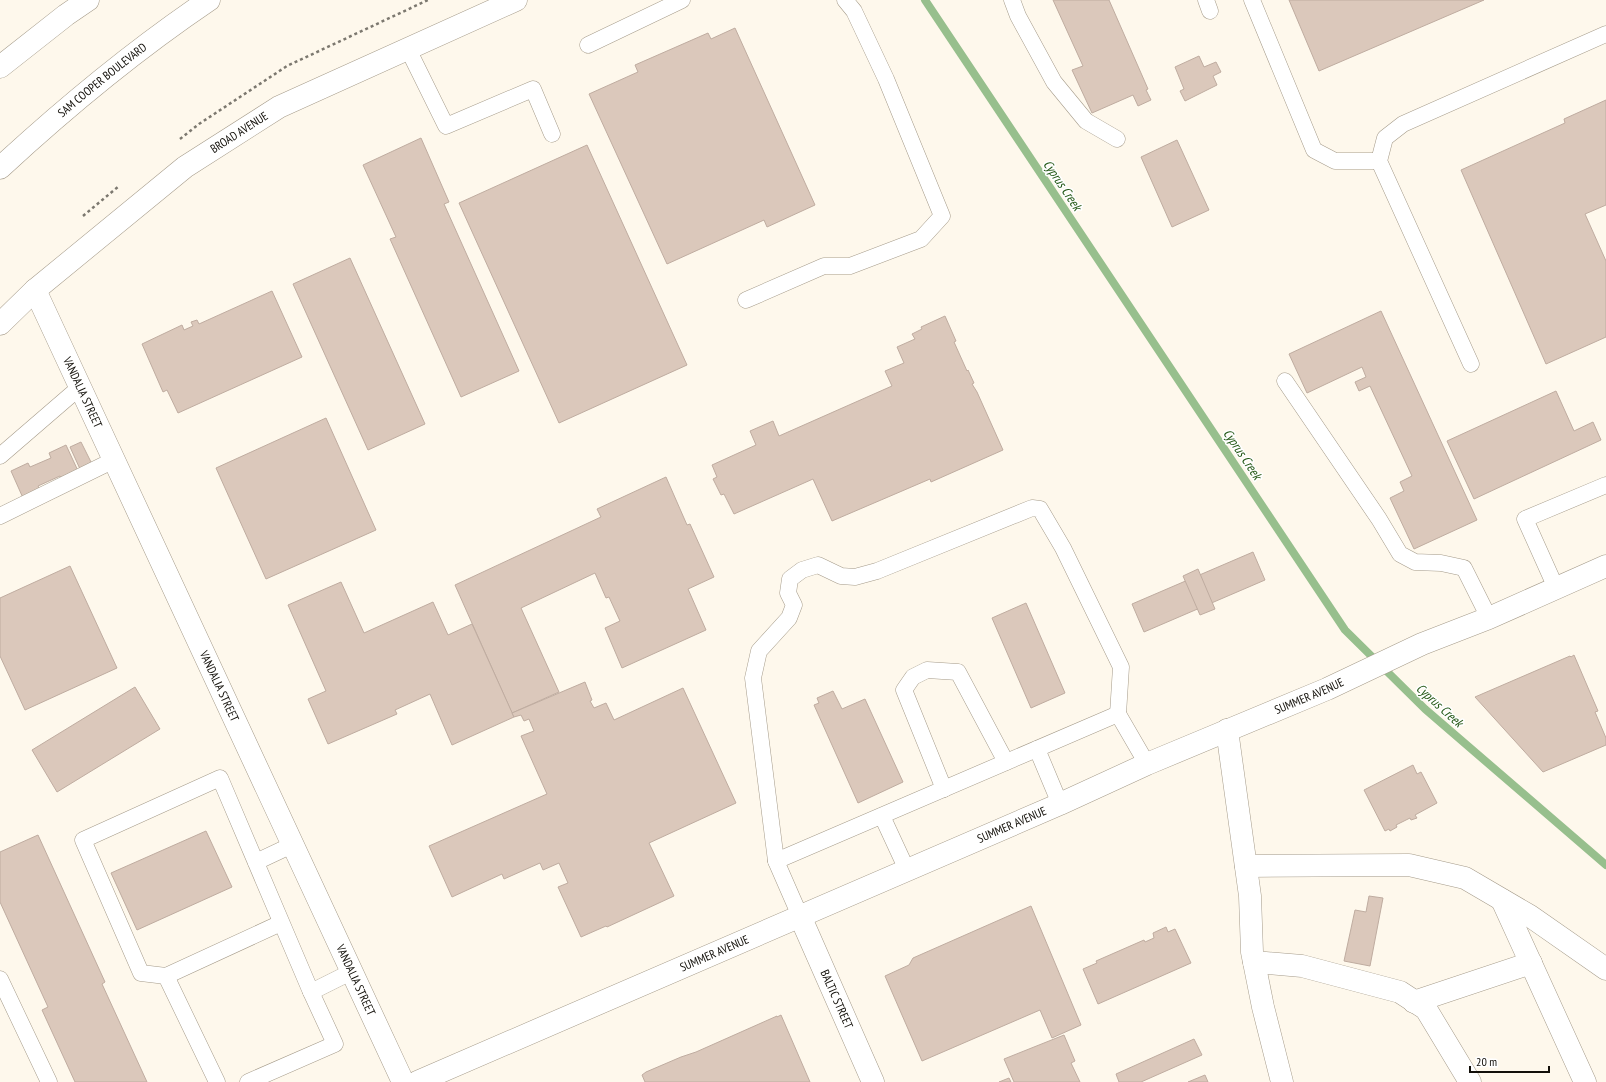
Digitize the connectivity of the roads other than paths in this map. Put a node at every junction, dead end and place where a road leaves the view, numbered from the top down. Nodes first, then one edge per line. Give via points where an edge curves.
1 (88, 0) edge
2 (210, 0) edge
3 (516, 0) edge
4 (682, 0) edge
5 (844, 0) edge
6 (1012, 0) edge
7 (1252, 0) edge
8 (1606, 34) edge
9 (588, 45) dead end
10 (408, 48) junction
11 (0, 67) edge
12 (552, 134) dead end
13 (1117, 139) dead end
14 (1379, 162) junction
15 (0, 168) edge
16 (35, 290) junction
17 (746, 300) dead end
18 (0, 324) edge
19 (1471, 364) dead end
20 (1285, 381) dead end
21 (80, 387) junction
22 (0, 456) edge
23 (114, 460) junction
24 (1606, 485) edge
25 (0, 516) edge
26 (1606, 566) edge
27 (1556, 588) junction
28 (1489, 618) junction
29 (1118, 714) junction
30 (1227, 730) junction
31 (1036, 749) junction
32 (1006, 762) junction
33 (1147, 764) junction
34 (944, 789) junction
35 (1060, 804) junction
36 (882, 816) junction
37 (292, 845) junction
38 (776, 861) junction
39 (256, 862) junction
40 (1246, 866) junction
41 (908, 870) junction
42 (1502, 900) junction
43 (800, 916) junction
44 (281, 923) junction
45 (1254, 962) junction
46 (1531, 963) junction
47 (1606, 969) edge
48 (351, 972) junction
49 (166, 976) junction
50 (0, 979) edge
51 (311, 992) junction
52 (1414, 1002) junction
53 (49, 1082) edge
54 (217, 1082) edge
55 (248, 1082) edge
56 (403, 1082) edge
57 (417, 1082) edge
58 (873, 1082) edge
59 (1282, 1082) edge
60 (1470, 1082) edge
61 (1585, 1082) edge

1 - 11 street
2 - 15 street, SAM COOPER BOULEVARD via 113,71 52,120
3 - 10 street, BROAD AVENUE
4 - 9 lane
5 - 17 lane via 854,11 886,79 942,216 921,239 850,266 824,266
6 - 13 lane via 1054,82 1086,121
7 - 14 lane via 1314,150 1335,161
8 - 14 lane via 1403,124 1385,138
10 - 12 lane via 446,126 533,89
10 - 16 street, BROAD AVENUE via 279,107 185,167
14 - 19 lane
16 - 18 street, BROAD AVENUE
16 - 21 street, VANDALIA STREET
20 - 28 lane via 1400,554 1415,562 1464,568
21 - 22 lane
21 - 23 street, VANDALIA STREET
23 - 25 lane
23 - 37 street, VANDALIA STREET
24 - 27 lane via 1525,519
26 - 27 street, SUMMER AVENUE
27 - 28 street, SUMMER AVENUE
28 - 30 street, SUMMER AVENUE via 1422,644 1327,689
29 - 31 lane
29 - 33 lane
29 - 38 lane via 1121,667 1063,548 1040,509 1032,508 877,571 855,577 841,576 818,565 802,570 790,579 788,593 794,606 790,618 760,651 753,678
30 - 33 street, SUMMER AVENUE
30 - 40 street
31 - 32 lane
31 - 35 lane
32 - 34 lane
32 - 34 lane via 958,672 927,670 913,677 904,690
33 - 35 street, SUMMER AVENUE
34 - 36 lane
35 - 41 street, SUMMER AVENUE
36 - 38 lane
36 - 41 lane
37 - 39 lane
37 - 48 street, VANDALIA STREET
38 - 43 lane
39 - 44 lane
39 - 49 lane via 220,778 83,840 141,973
40 - 42 street via 1409,865 1465,878
40 - 45 street
41 - 43 street, SUMMER AVENUE
42 - 46 street
42 - 47 street via 1530,916
43 - 57 street, SUMMER AVENUE
43 - 58 street, BALTIC STREET
44 - 49 lane
44 - 51 lane
45 - 52 street via 1302,966 1400,992
45 - 59 street
46 - 52 street
46 - 61 street
48 - 51 lane
48 - 56 street, VANDALIA STREET
49 - 54 lane
50 - 53 lane
51 - 55 lane via 335,1044
52 - 60 street via 1426,1009

